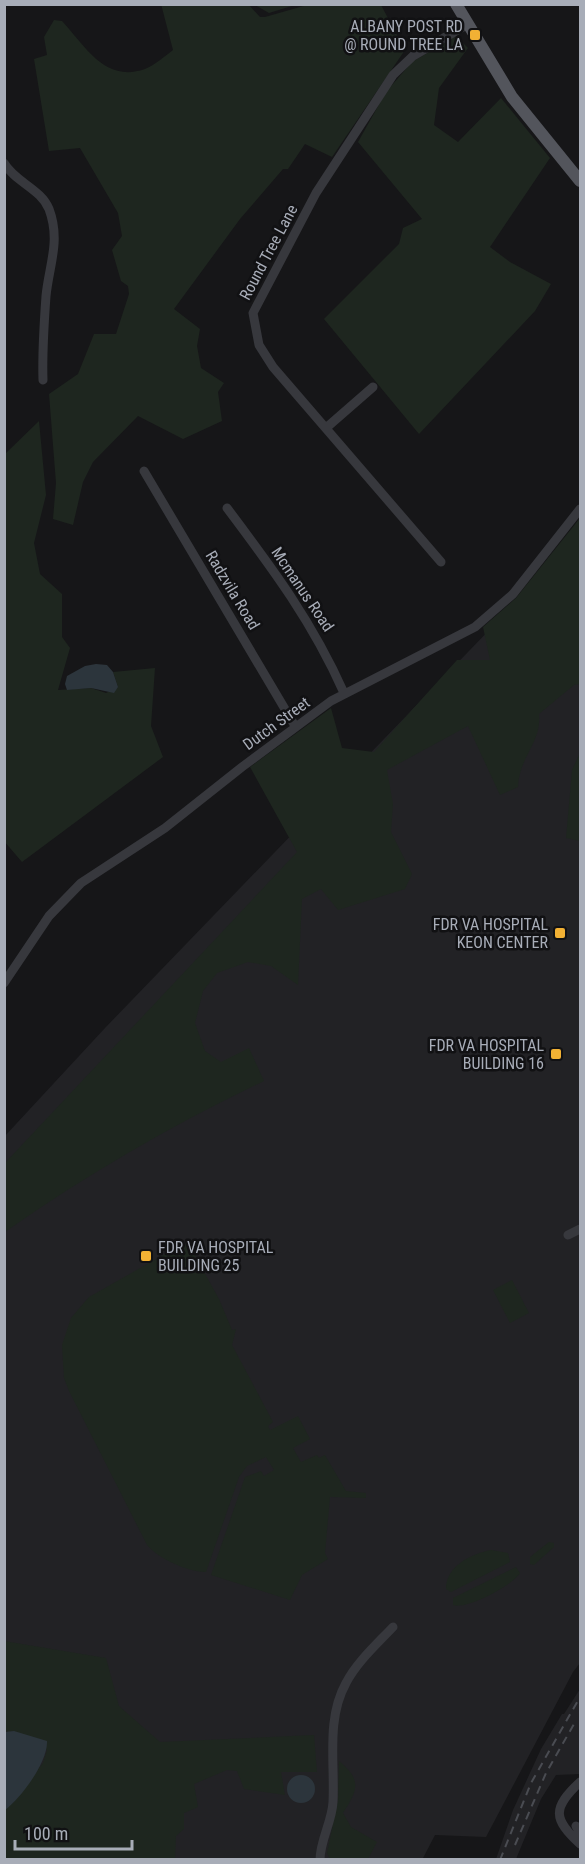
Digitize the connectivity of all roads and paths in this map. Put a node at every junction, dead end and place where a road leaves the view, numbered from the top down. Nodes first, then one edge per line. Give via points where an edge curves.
1 (456, 4) edge
2 (468, 24) junction
3 (4, 163) edge
4 (580, 181) edge
5 (43, 380) dead end
6 (373, 387) dead end
7 (326, 428) junction
8 (144, 471) dead end
9 (227, 508) dead end
10 (580, 509) edge
11 (441, 562) dead end
12 (344, 693) junction
13 (295, 726) junction
14 (4, 983) edge
15 (580, 1229) edge
16 (568, 1235) dead end
17 (393, 1627) dead end
18 (580, 1782) edge
19 (580, 1844) edge
20 (320, 1860) edge

1 - 2 main road
2 - 4 main road via 512,97
2 - 7 street, Round Tree Lane via 413,56 393,75 316,193 257,302 254,322 259,345
3 - 5 street via 49,207 55,230
6 - 7 street
7 - 11 street, Round Tree Lane
8 - 13 street, Radzvila Road
9 - 12 street, Mcmanus Road via 279,576 323,646
10 - 12 street, Dutch Street via 513,594 490,616 448,643
12 - 13 street, Dutch Street
13 - 14 street, Dutch Street via 165,828 69,893
15 - 16 street
17 - 20 street via 360,1662 345,1684 338,1704 333,1804
18 - 19 street via 563,1800 558,1814 562,1827

